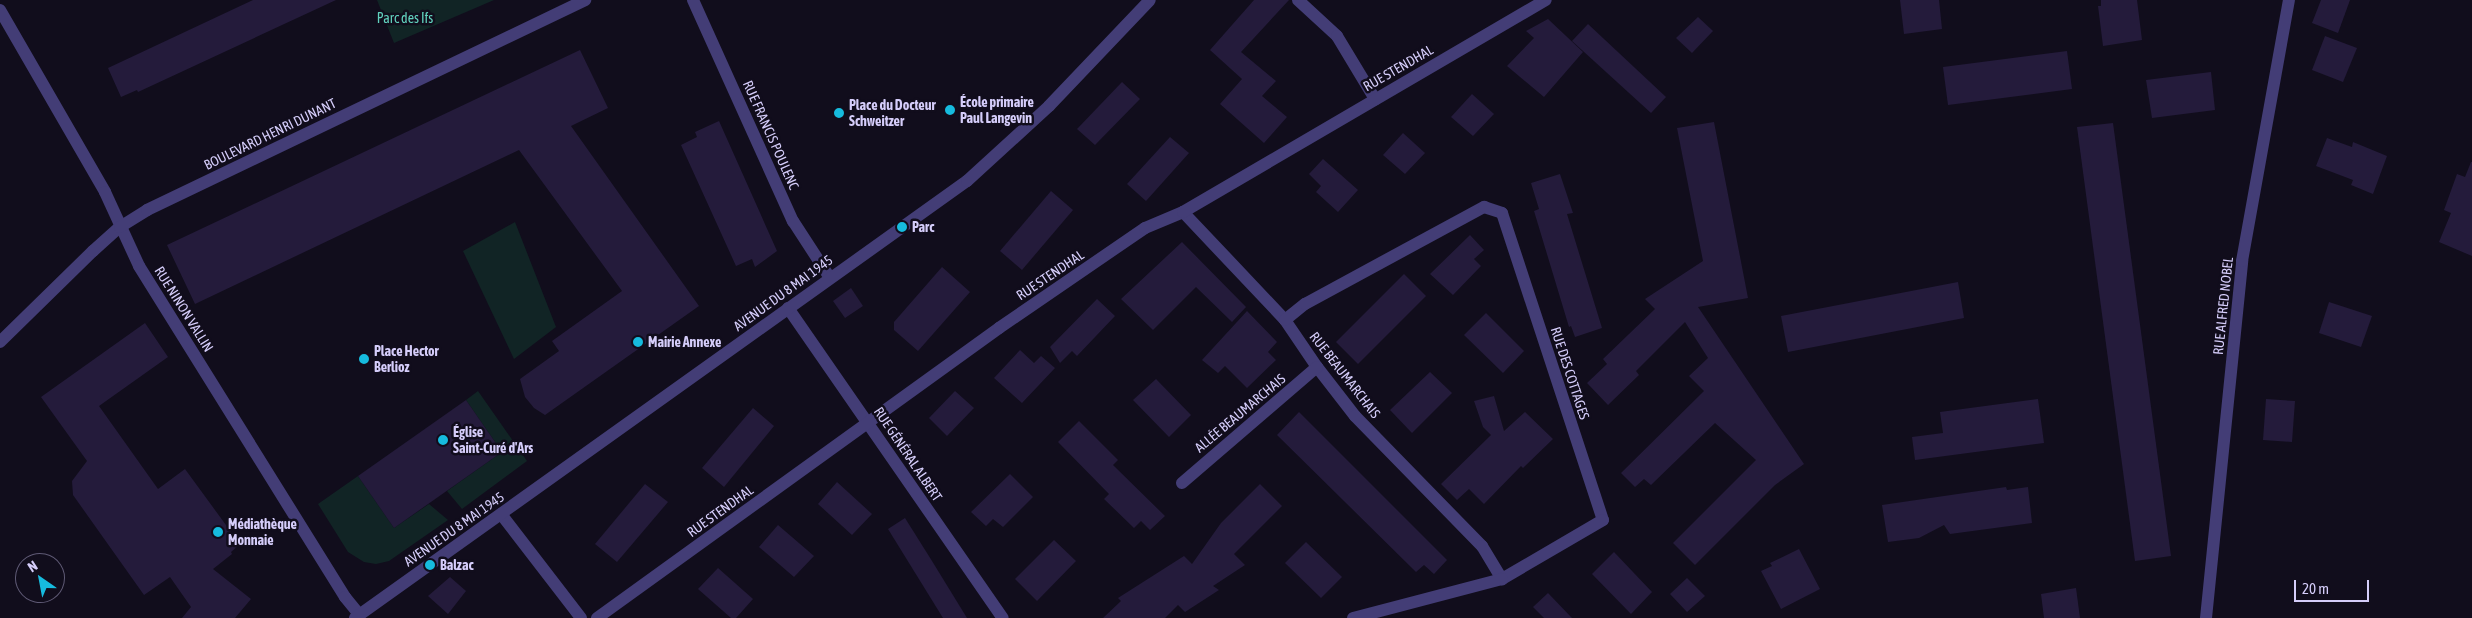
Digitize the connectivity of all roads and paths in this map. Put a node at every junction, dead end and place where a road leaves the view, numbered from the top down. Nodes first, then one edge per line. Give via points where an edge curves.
1 (586, 0) edge
2 (693, 0) edge
3 (1150, 0) edge
4 (1298, 0) edge
5 (1546, 0) edge
6 (2289, 0) edge
7 (0, 10) edge
8 (1374, 99) junction
9 (1183, 212) junction
10 (120, 227) junction
11 (830, 278) junction
12 (788, 308) junction
13 (1285, 320) junction
14 (0, 342) edge
15 (1317, 367) junction
16 (868, 422) junction
17 (1182, 483) dead end
18 (501, 514) junction
19 (1502, 579) junction
20 (357, 616) edge
21 (581, 618) edge
22 (597, 618) edge
23 (1003, 618) edge
24 (1353, 618) edge
25 (2206, 618) edge

1 - 10 street, BOULEVARD HENRI DUNANT via 147,210
2 - 11 street, RUE FRANCIS POULENC via 793,221
3 - 11 street, AVENUE DU 8 MAI 1945 via 1049,106 966,180
4 - 8 street via 1336,36
5 - 8 street, RUE STENDHAL
6 - 25 street, RUE ALFRED NOBEL via 2242,261
7 - 10 street, RUE NINON VALLIN via 104,192
8 - 9 street, RUE STENDHAL
9 - 13 street, RUE BEAUMARCHAIS
9 - 16 street, RUE STENDHAL via 1145,228
10 - 14 street, BOULEVARD HENRI DUNANT
10 - 20 street, RUE NINON VALLIN via 139,266
11 - 12 street, AVENUE DU 8 MAI 1945
12 - 16 street, RUE GÉNÉRAL ALBERT
12 - 18 street, AVENUE DU 8 MAI 1945
13 - 15 street, RUE BEAUMARCHAIS
13 - 19 street, RUE DES COTTAGES via 1305,304 1484,207 1502,213 1603,520
15 - 17 street, ALLÉE BEAUMARCHAIS
15 - 19 street, RUE BEAUMARCHAIS via 1355,416 1482,546
16 - 22 street, RUE STENDHAL
16 - 23 street, RUE GÉNÉRAL ALBERT
18 - 20 street, AVENUE DU 8 MAI 1945
18 - 21 street
19 - 24 street, RUE DES COTTAGES

